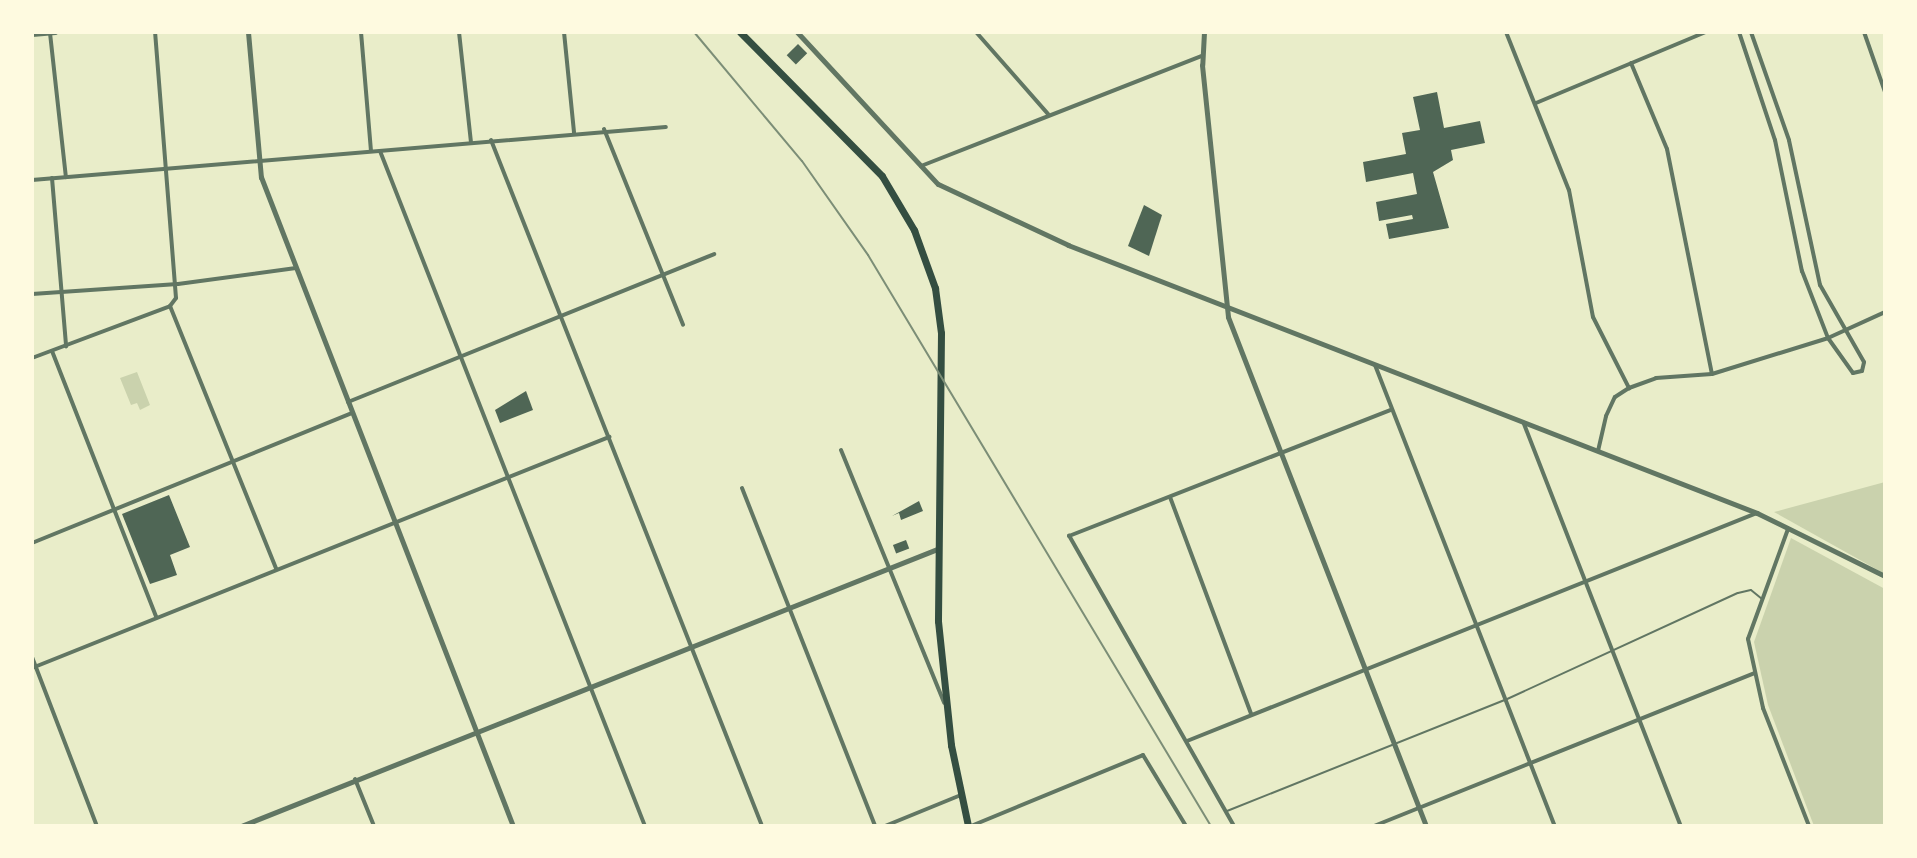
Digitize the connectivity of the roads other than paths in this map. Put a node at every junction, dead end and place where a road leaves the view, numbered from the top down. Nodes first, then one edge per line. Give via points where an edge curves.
1 (52, 32) edge
2 (155, 32) edge
3 (248, 32) edge
4 (361, 32) edge
5 (459, 32) edge
6 (564, 32) edge
7 (740, 32) edge
8 (797, 32) edge
9 (976, 32) edge
10 (1204, 32) edge
11 (1506, 32) edge
12 (1706, 32) edge
13 (1739, 32) edge
14 (1751, 32) edge
15 (1864, 32) edge
16 (32, 34) edge
17 (1201, 56) junction
18 (1631, 63) junction
19 (1885, 92) edge
20 (1536, 103) junction
21 (1049, 115) junction
22 (666, 127) dead end
23 (604, 129) junction
24 (574, 133) junction
25 (491, 140) junction
26 (471, 142) junction
27 (371, 151) junction
28 (380, 151) junction
29 (259, 161) junction
30 (921, 166) junction
31 (164, 168) junction
32 (66, 177) junction
33 (52, 178) junction
34 (32, 180) edge
35 (714, 254) dead end
36 (296, 268) junction
37 (663, 276) junction
38 (178, 284) junction
39 (63, 292) junction
40 (32, 294) edge
41 (1225, 305) junction
42 (170, 306) junction
43 (1885, 312) edge
44 (563, 316) junction
45 (683, 325) dead end
46 (1843, 331) junction
47 (1828, 338) junction
48 (66, 346) junction
49 (52, 351) junction
50 (461, 357) junction
51 (32, 358) edge
52 (1375, 365) junction
53 (1712, 374) junction
54 (1629, 388) junction
55 (348, 402) junction
56 (1390, 410) junction
57 (352, 413) junction
58 (1524, 424) junction
59 (609, 437) junction
60 (841, 450) dead end
61 (1598, 451) junction
62 (1281, 452) junction
63 (232, 462) junction
64 (507, 477) junction
65 (742, 488) dead end
66 (1170, 497) junction
67 (112, 511) junction
68 (1757, 513) junction
69 (395, 521) junction
70 (1788, 529) junction
71 (32, 543) edge
72 (937, 549) junction
73 (888, 567) junction
74 (276, 569) junction
75 (1885, 576) edge
76 (1587, 582) junction
77 (1762, 599) junction
78 (788, 607) junction
79 (157, 618) junction
80 (1476, 626) junction
81 (692, 646) junction
82 (1614, 653) junction
83 (32, 657) edge
84 (34, 667) edge
85 (1365, 670) junction
86 (1754, 673) junction
87 (587, 685) junction
88 (1505, 700) junction
89 (946, 706) junction
90 (1251, 714) junction
91 (1638, 719) junction
92 (473, 730) junction
93 (1187, 741) junction
94 (1395, 747) junction
95 (1531, 764) junction
96 (355, 779) junction
97 (961, 795) junction
98 (1418, 808) junction
99 (1226, 812) junction
100 (1183, 825) edge
101 (97, 826) edge
102 (241, 826) edge
103 (374, 826) edge
104 (513, 826) edge
105 (645, 826) edge
106 (762, 826) edge
107 (875, 826) edge
108 (885, 826) edge
109 (970, 826) edge
110 (1234, 826) edge
111 (1374, 826) edge
112 (1426, 826) edge
113 (1555, 826) edge
114 (1681, 826) edge
115 (1809, 826) edge

1 - 16 street
1 - 32 street
2 - 31 street
3 - 29 street
4 - 27 street
5 - 26 street
6 - 24 street
7 - 72 main road via 866,157 893,193 923,251 941,333
8 - 30 street
9 - 21 street
10 - 17 street
11 - 20 street
12 - 18 street
13 - 47 street via 1775,140 1802,271
14 - 46 street via 1786,129 1813,261
15 - 19 street
17 - 21 street
17 - 41 street via 1219,193
18 - 20 street
18 - 53 street via 1667,149
20 - 54 street via 1569,190 1593,317
21 - 30 street
22 - 23 street
23 - 24 street
23 - 37 street
24 - 25 street
25 - 26 street
25 - 44 street
26 - 28 street
27 - 28 street
27 - 29 street
28 - 50 street
29 - 31 street
29 - 36 street
30 - 41 street via 938,184 1068,245
31 - 32 street
31 - 38 street
32 - 33 street
33 - 34 street
33 - 39 street
35 - 37 street
36 - 38 street
36 - 55 street
37 - 44 street
37 - 45 street
38 - 39 street
38 - 42 street
39 - 40 street
39 - 48 street
41 - 52 street
41 - 62 street
42 - 48 street
42 - 63 street
43 - 46 street
44 - 50 street
44 - 59 street
46 - 47 street
46 - 47 street via 1864,362 1862,371 1853,373
47 - 53 street
48 - 49 street
49 - 51 street
49 - 67 street
50 - 55 street
50 - 64 street
52 - 56 street
52 - 58 street
53 - 54 street via 1656,378
54 - 61 street via 1611,407
55 - 57 street
56 - 62 street
56 - 80 street
57 - 63 street
57 - 69 street
58 - 61 street
58 - 76 street
59 - 64 street
59 - 81 street
60 - 73 street
61 - 68 street
62 - 66 street
62 - 85 street
63 - 67 street
63 - 74 street
64 - 69 street
64 - 87 street
65 - 78 street
66 - 90 street
66 - 93 street via 1069,536
67 - 71 street
67 - 79 street
68 - 70 street
68 - 76 street
69 - 74 street
69 - 92 street
70 - 75 street
70 - 77 street
72 - 73 street
72 - 89 main road
73 - 78 street
73 - 89 street
74 - 79 street
76 - 80 street
76 - 82 street
77 - 82 lane via 1751,590 1738,593
77 - 86 street via 1748,639
78 - 81 street
78 - 107 street
79 - 84 street
80 - 85 street
80 - 88 street
81 - 87 street
81 - 106 street
82 - 88 lane
82 - 91 street
83 - 84 street
84 - 101 street
85 - 90 street
85 - 94 street
86 - 91 street
86 - 115 street
87 - 92 street
87 - 105 street
88 - 94 lane
88 - 95 street
89 - 97 main road
90 - 93 street
91 - 95 street
91 - 114 street
92 - 96 street
92 - 104 street
93 - 99 street
94 - 98 street
94 - 99 lane
95 - 98 street
95 - 113 street
96 - 102 street
96 - 103 street
97 - 108 street
97 - 109 main road
98 - 111 street
98 - 112 street
99 - 110 street
100 - 109 street via 1143,755

